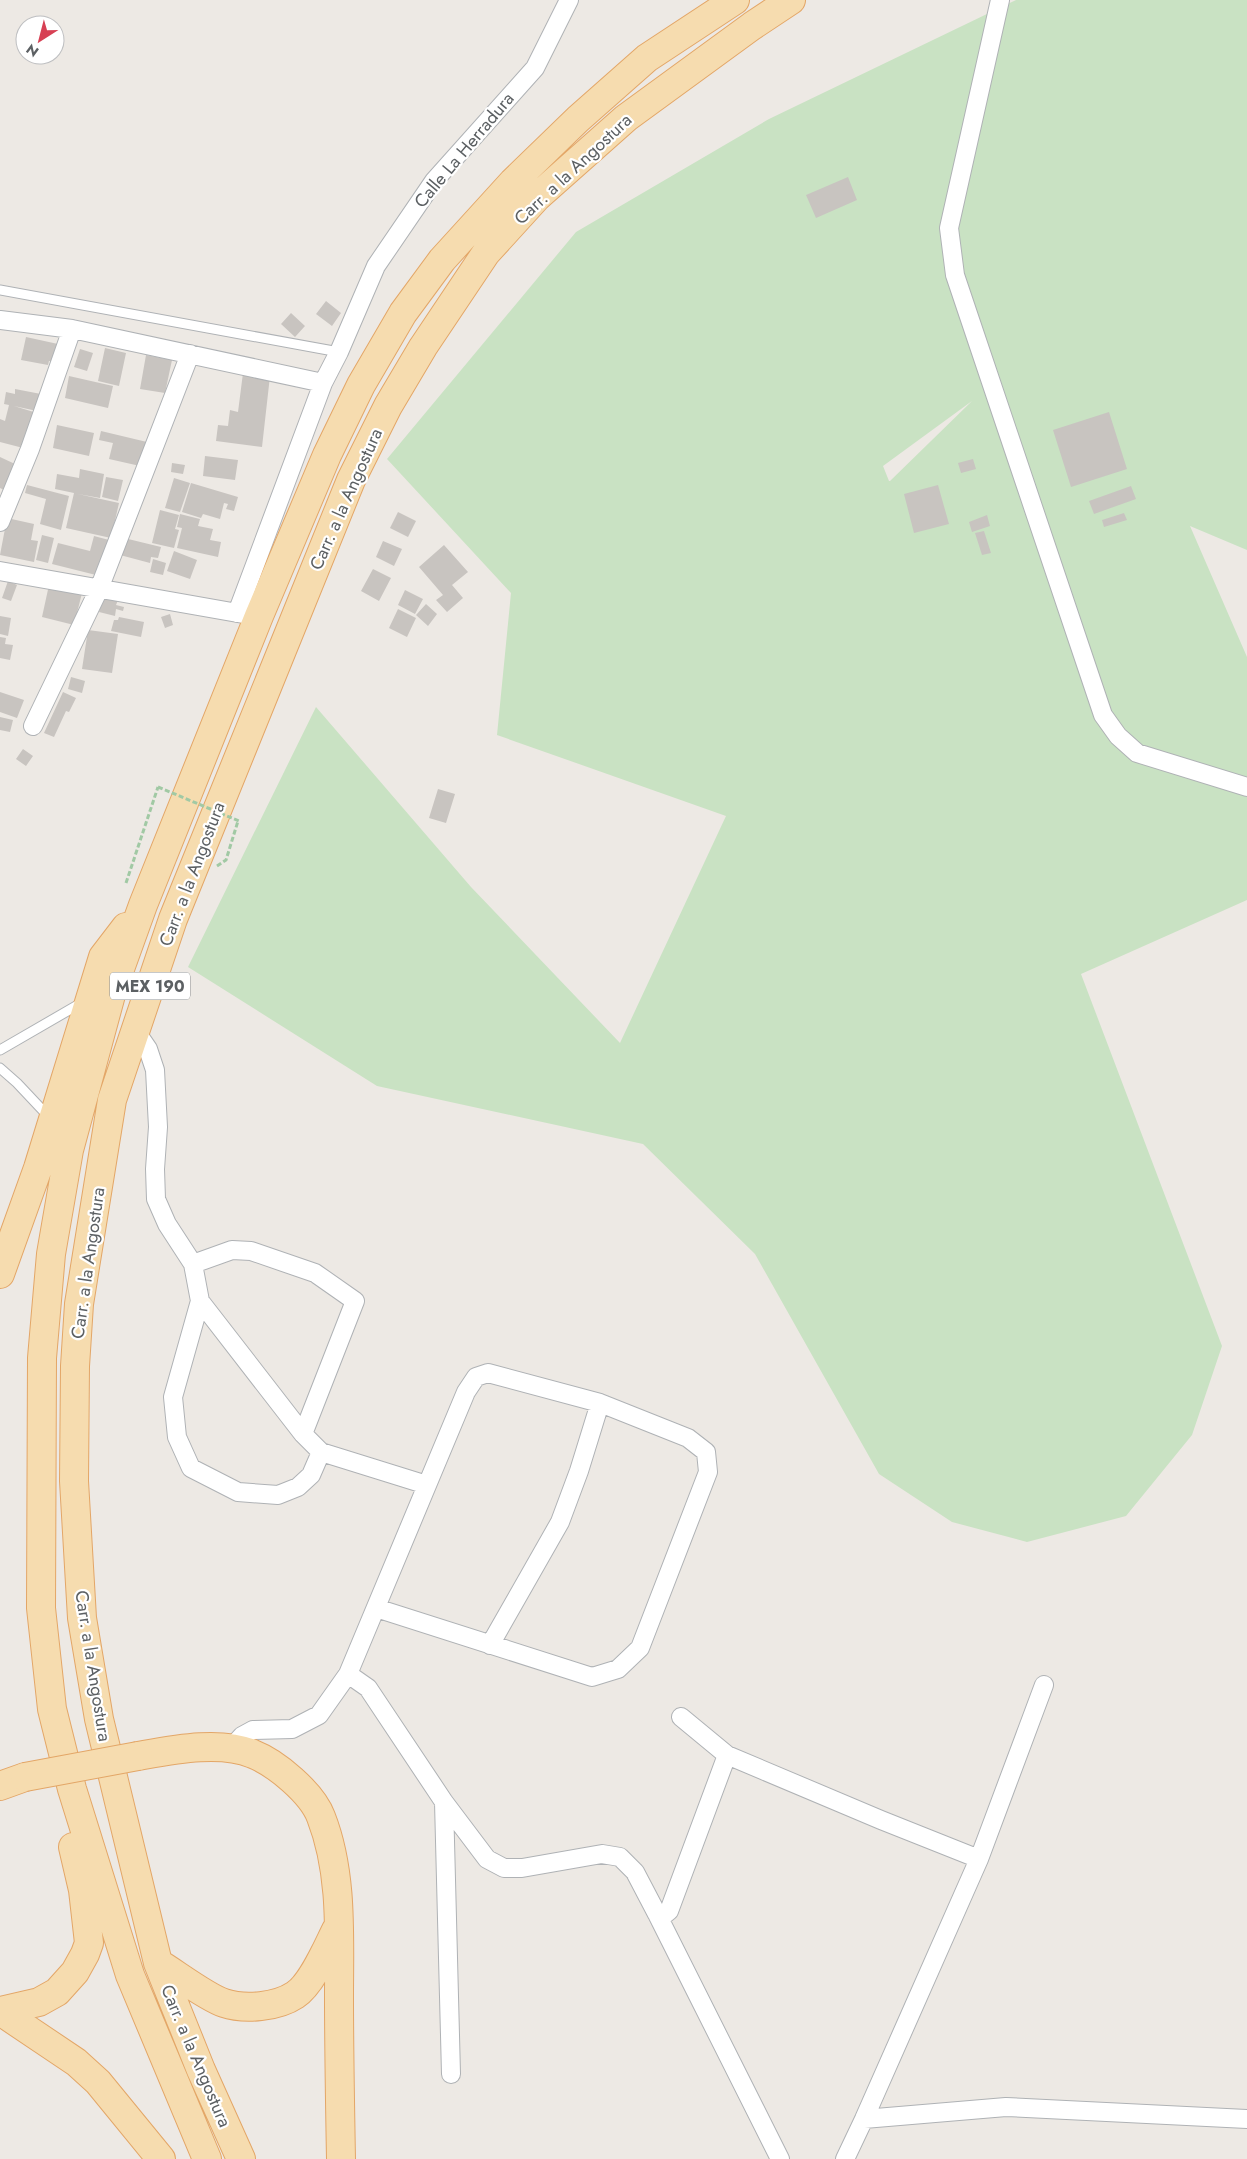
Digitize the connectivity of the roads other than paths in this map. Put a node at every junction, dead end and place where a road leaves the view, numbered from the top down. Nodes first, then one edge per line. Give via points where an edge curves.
1 (569, 0) edge
2 (792, 0) edge
3 (1000, 0) edge
4 (733, 1) edge
5 (0, 290) edge
6 (0, 320) edge
7 (72, 330) junction
8 (339, 352) junction
9 (190, 354) junction
10 (323, 383) junction
11 (0, 522) edge
12 (0, 570) edge
13 (99, 588) junction
14 (248, 615) junction
15 (33, 726) dead end
16 (1247, 787) edge
17 (143, 905) junction
18 (90, 998) junction
19 (135, 1030) junction
20 (0, 1050) edge
21 (0, 1068) edge
22 (52, 1121) junction
23 (193, 1264) junction
24 (0, 1274) edge
25 (200, 1301) junction
26 (600, 1403) junction
27 (303, 1434) junction
28 (321, 1452) junction
29 (427, 1486) junction
30 (376, 1608) junction
31 (490, 1645) junction
32 (348, 1674) junction
33 (1044, 1685) dead end
34 (681, 1717) dead end
35 (231, 1748) junction
36 (727, 1756) junction
37 (13, 1781) edge
38 (72, 1789) junction
39 (444, 1802) junction
40 (979, 1859) junction
41 (657, 1914) junction
42 (338, 1924) junction
43 (158, 1963) junction
44 (0, 2011) edge
45 (451, 2074) dead end
46 (864, 2119) junction
47 (1247, 2119) edge
48 (161, 2159) edge
49 (207, 2159) edge
50 (241, 2159) edge
51 (340, 2159) edge
52 (780, 2159) edge
53 (845, 2159) edge

1 - 8 street, Calle La Herradura via 535,68 434,181 376,266
2 - 19 main road, Carr. a la Angostura / MEX 190 via 626,118 537,197 486,253 423,347 388,406 351,480 173,919
3 - 16 street via 949,228 955,275 1103,715 1118,736 1137,753
4 - 14 main road, Carr. a la Angostura / MEX 190 via 647,58 606,94 512,182 442,260 403,313 361,385
5 - 8 lane
6 - 7 street
7 - 9 street
7 - 11 street
8 - 10 street, Calle La Herradura
9 - 10 street
9 - 13 street
10 - 14 street, Calle La Herradura
12 - 13 street
13 - 14 street
13 - 15 street
14 - 17 main road, Carr. a la Angostura / MEX 190
17 - 18 main road via 103,957
17 - 38 main road, Carr. a la Angostura / MEX 190 via 112,991 72,1140 50,1254 42,1358 41,1608 52,1709
18 - 20 lane
18 - 22 main road
19 - 23 street via 148,1049 155,1070 158,1127 156,1199
19 - 43 main road, Carr. a la Angostura / MEX 190 via 112,1100 80,1304 75,1366 74,1480 82,1618 99,1719
21 - 22 lane
22 - 24 main road
23 - 25 street
23 - 27 street via 232,1250 251,1251 315,1273 355,1301
25 - 27 street
25 - 28 street via 173,1397 177,1436 191,1468 238,1492 278,1495 298,1488 311,1475
26 - 29 street via 488,1373 476,1377 466,1392
26 - 31 street via 560,1522
26 - 31 street via 688,1438 706,1452 708,1472 640,1648 618,1668 592,1678
27 - 28 street
28 - 29 street
29 - 30 street
30 - 31 street
30 - 32 street
32 - 35 street via 319,1715 292,1729 253,1730
32 - 39 street via 368,1688
33 - 40 street
34 - 36 street
35 - 37 main road, bridge via 184,1748
35 - 42 main road via 252,1753 272,1763 300,1786 321,1815 334,1862
36 - 40 street
36 - 41 street via 670,1911 664,1916
38 - 44 main road via 66,1821 83,1890 89,1942 75,1972 57,1992 39,2002
38 - 49 main road, Carr. a la Angostura / MEX 190 via 130,1975
39 - 41 street via 487,1859 504,1868 522,1868 602,1854 620,1857 635,1872
39 - 45 street
40 - 46 street
41 - 52 street
42 - 43 main road via 315,1971 296,1994 273,2004 242,2006 223,2003
42 - 51 main road
43 - 50 main road, Carr. a la Angostura / MEX 190
44 - 48 main road via 54,2045 98,2082
46 - 47 street via 1006,2107
46 - 53 street

